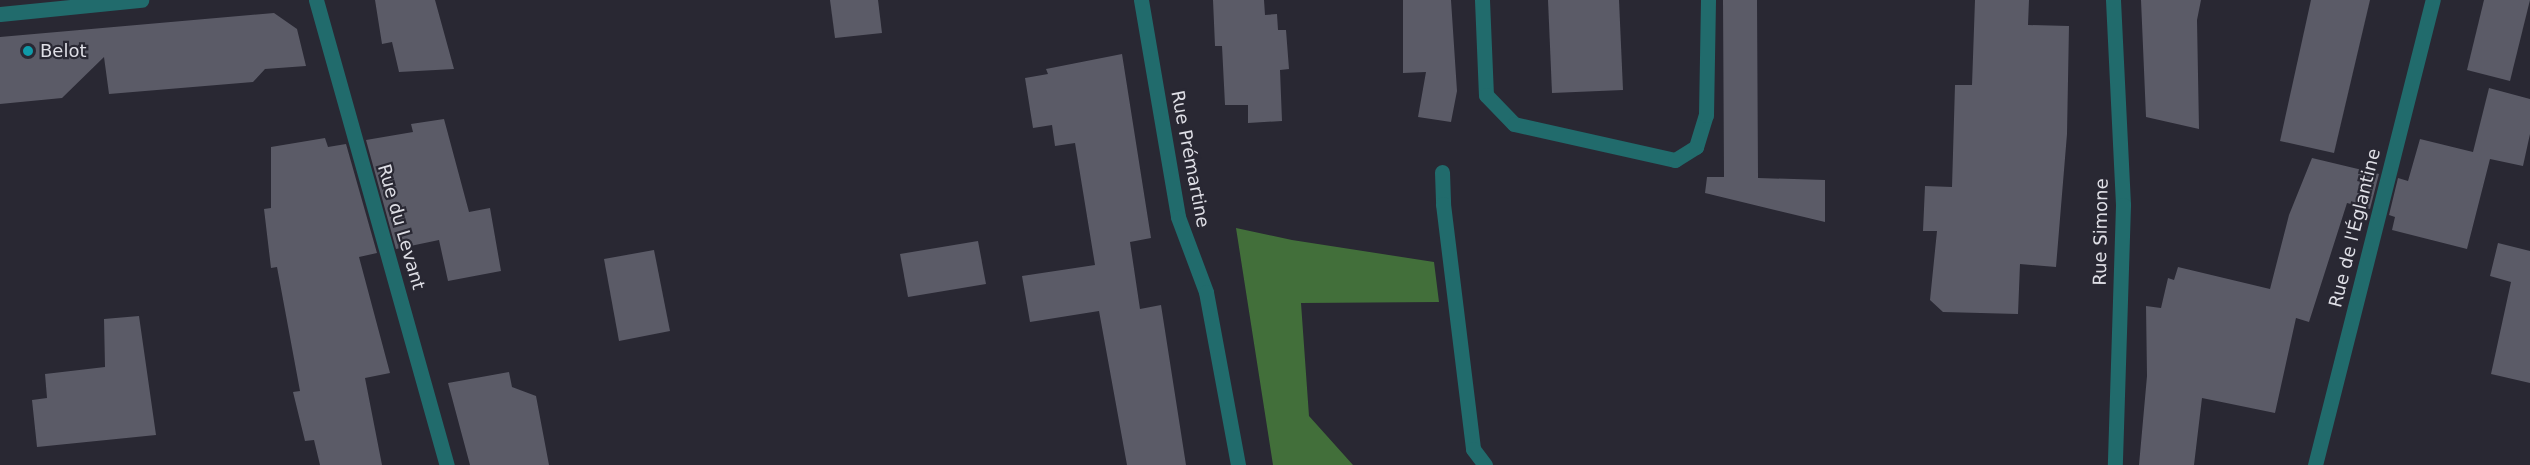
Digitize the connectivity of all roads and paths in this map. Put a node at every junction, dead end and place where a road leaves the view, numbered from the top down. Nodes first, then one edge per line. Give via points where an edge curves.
1 (141, 0) edge
2 (316, 0) edge
3 (1141, 0) edge
4 (1482, 0) edge
5 (1708, 0) edge
6 (2113, 0) edge
7 (2433, 0) edge
8 (0, 14) edge
9 (1442, 172) dead end
10 (447, 465) edge
11 (1238, 465) edge
12 (1485, 465) edge
13 (2115, 465) edge
14 (2315, 465) edge

1 - 8 street
2 - 10 street, Rue du Levant
3 - 11 street, Rue Prémartine via 1178,217 1206,292
4 - 5 street via 1485,95 1514,124 1675,160 1696,147 1706,115
6 - 13 street, Rue Simone via 2123,205
7 - 14 street, Rue de l'Églantine
9 - 12 street via 1473,449

